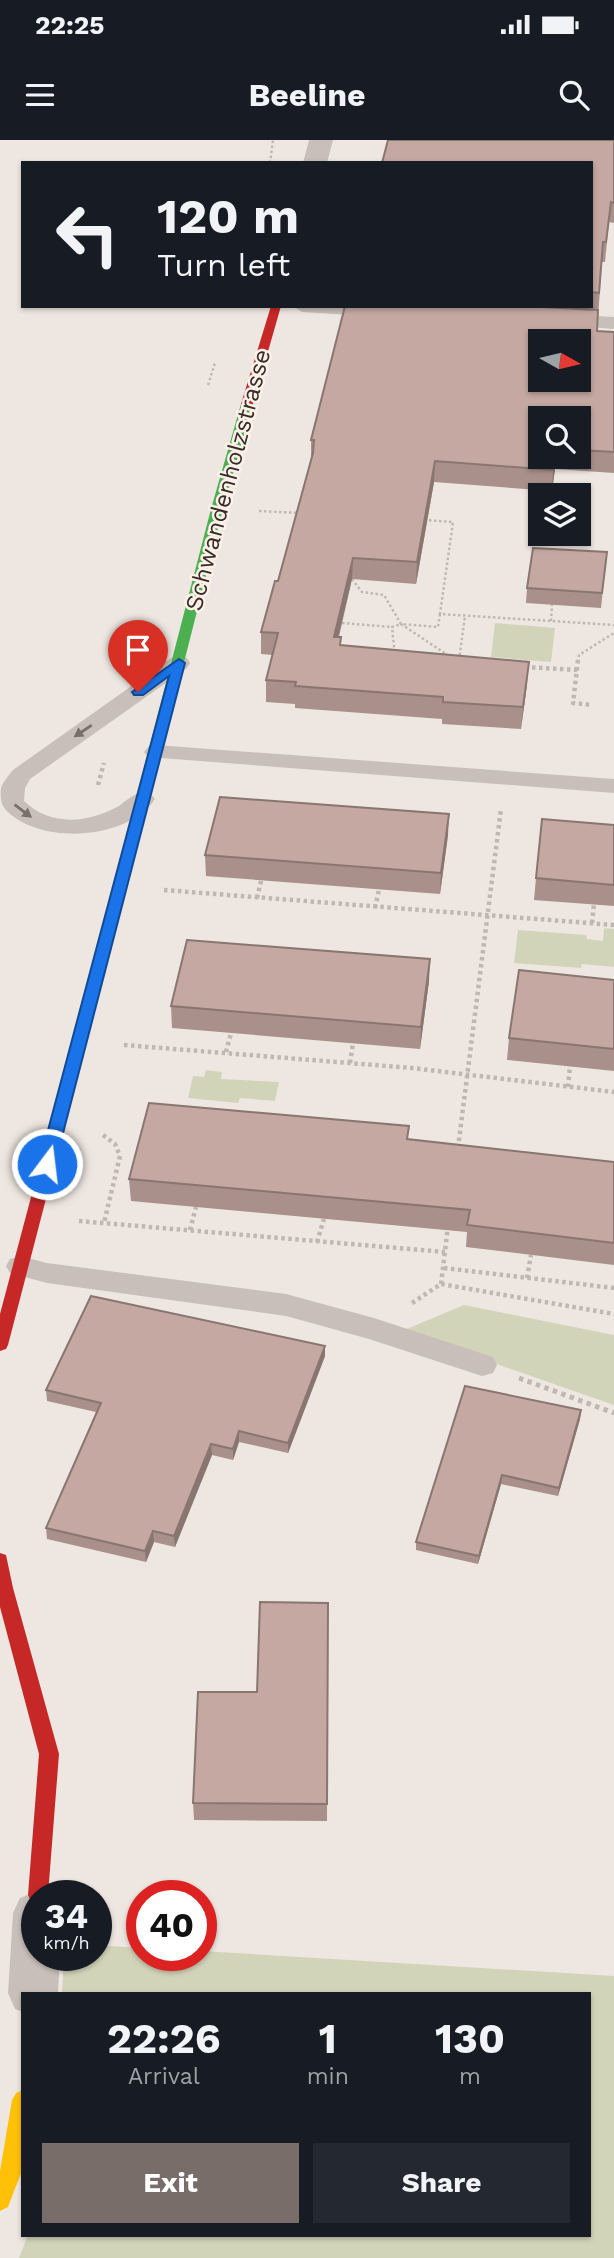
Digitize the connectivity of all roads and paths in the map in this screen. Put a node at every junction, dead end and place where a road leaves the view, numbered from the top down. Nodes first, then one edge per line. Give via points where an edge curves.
1 (273, 140) edge
2 (321, 140) edge
3 (270, 161) edge
4 (316, 161) edge
5 (275, 308) edge
6 (339, 308) edge
7 (395, 311) edge
8 (538, 319) edge
9 (614, 323) edge
10 (217, 509) junction
11 (300, 513) edge
12 (411, 520) edge
13 (352, 579) edge
14 (552, 603) edge
15 (440, 614) junction
16 (465, 616) junction
17 (551, 621) junction
18 (342, 623) edge
19 (401, 624) junction
20 (614, 625) edge
21 (392, 627) junction
22 (614, 633) edge
23 (459, 662) junction
24 (179, 663) junction
25 (470, 663) edge
26 (522, 666) edge
27 (577, 670) junction
28 (592, 705) dead end
29 (156, 752) junction
30 (505, 776) junction
31 (614, 786) edge
32 (143, 799) junction
33 (261, 881) edge
34 (160, 890) dead end
35 (379, 890) edge
36 (257, 898) junction
37 (594, 905) edge
38 (374, 908) junction
39 (487, 915) junction
40 (592, 923) junction
41 (614, 925) edge
42 (231, 1033) edge
43 (353, 1043) edge
44 (119, 1044) dead end
45 (226, 1052) junction
46 (350, 1063) junction
47 (570, 1066) edge
48 (467, 1073) junction
49 (568, 1087) junction
50 (614, 1092) edge
51 (95, 1129) dead end
52 (457, 1156) edge
53 (196, 1207) edge
54 (324, 1219) edge
55 (81, 1221) dead end
56 (104, 1223) junction
57 (449, 1224) edge
58 (190, 1230) junction
59 (317, 1242) junction
60 (445, 1252) junction
61 (531, 1255) edge
62 (20, 1266) junction
63 (444, 1268) junction
64 (527, 1278) junction
65 (441, 1284) junction
66 (614, 1289) edge
67 (614, 1314) edge
68 (374, 1329) junction
69 (0, 1345) edge
70 (482, 1364) joint
71 (614, 1413) edge
72 (0, 1560) edge
73 (12, 1657) edge
74 (39, 1880) edge
75 (34, 1971) edge
76 (33, 1992) edge
77 (21, 2113) edge
78 (0, 2200) edge

1 - 3 path
2 - 4 street
5 - 10 street, Schwandenholzstrasse
6 - 7 lane
8 - 9 lane
10 - 11 path
10 - 24 street, Schwandenholzstrasse
12 - 15 path via 453,522
13 - 19 path via 362,592 384,595
14 - 17 path
15 - 16 path
15 - 19 path via 438,627
16 - 17 path
16 - 23 path
17 - 20 path
18 - 21 path
19 - 21 path
19 - 23 path
21 - 23 path via 395,656
22 - 27 path via 579,655
23 - 25 path
24 - 29 street, Schwandenholzstrasse
24 -> 32 lane via 30,767 13,788 12,803 35,820 70,826 113,820
26 - 27 path
27 - 28 path via 573,703
29 - 30 lane
29 - 32 street, Schwandenholzstrasse
30 - 31 lane
30 - 39 path
32 - 62 street, Schwandenholzstrasse
33 - 36 path
34 - 36 path
35 - 38 path
36 - 38 path
37 - 40 path
38 - 39 path
39 - 40 path
39 - 48 path
40 - 41 path
42 - 45 path
43 - 46 path
44 - 45 path
45 - 46 path
46 - 48 path
47 - 49 path
48 - 49 path
48 - 52 path
49 - 50 path
51 - 56 path via 115,1144 120,1156
53 - 58 path
54 - 59 path
55 - 56 path
56 - 58 path
57 - 60 path
58 - 59 path
59 - 60 path
60 - 63 path
61 - 64 path
62 - 68 lane via 286,1306
62 - 69 street, Schwandenholzstrasse
63 - 64 path
63 - 65 path
64 - 66 path
65 - 67 path
65 - 68 path
68 - 70 lane
70 - 71 path
72 - 73 street
73 - 74 street via 49,1754
75 - 76 street
77 - 78 street via 12,2168

